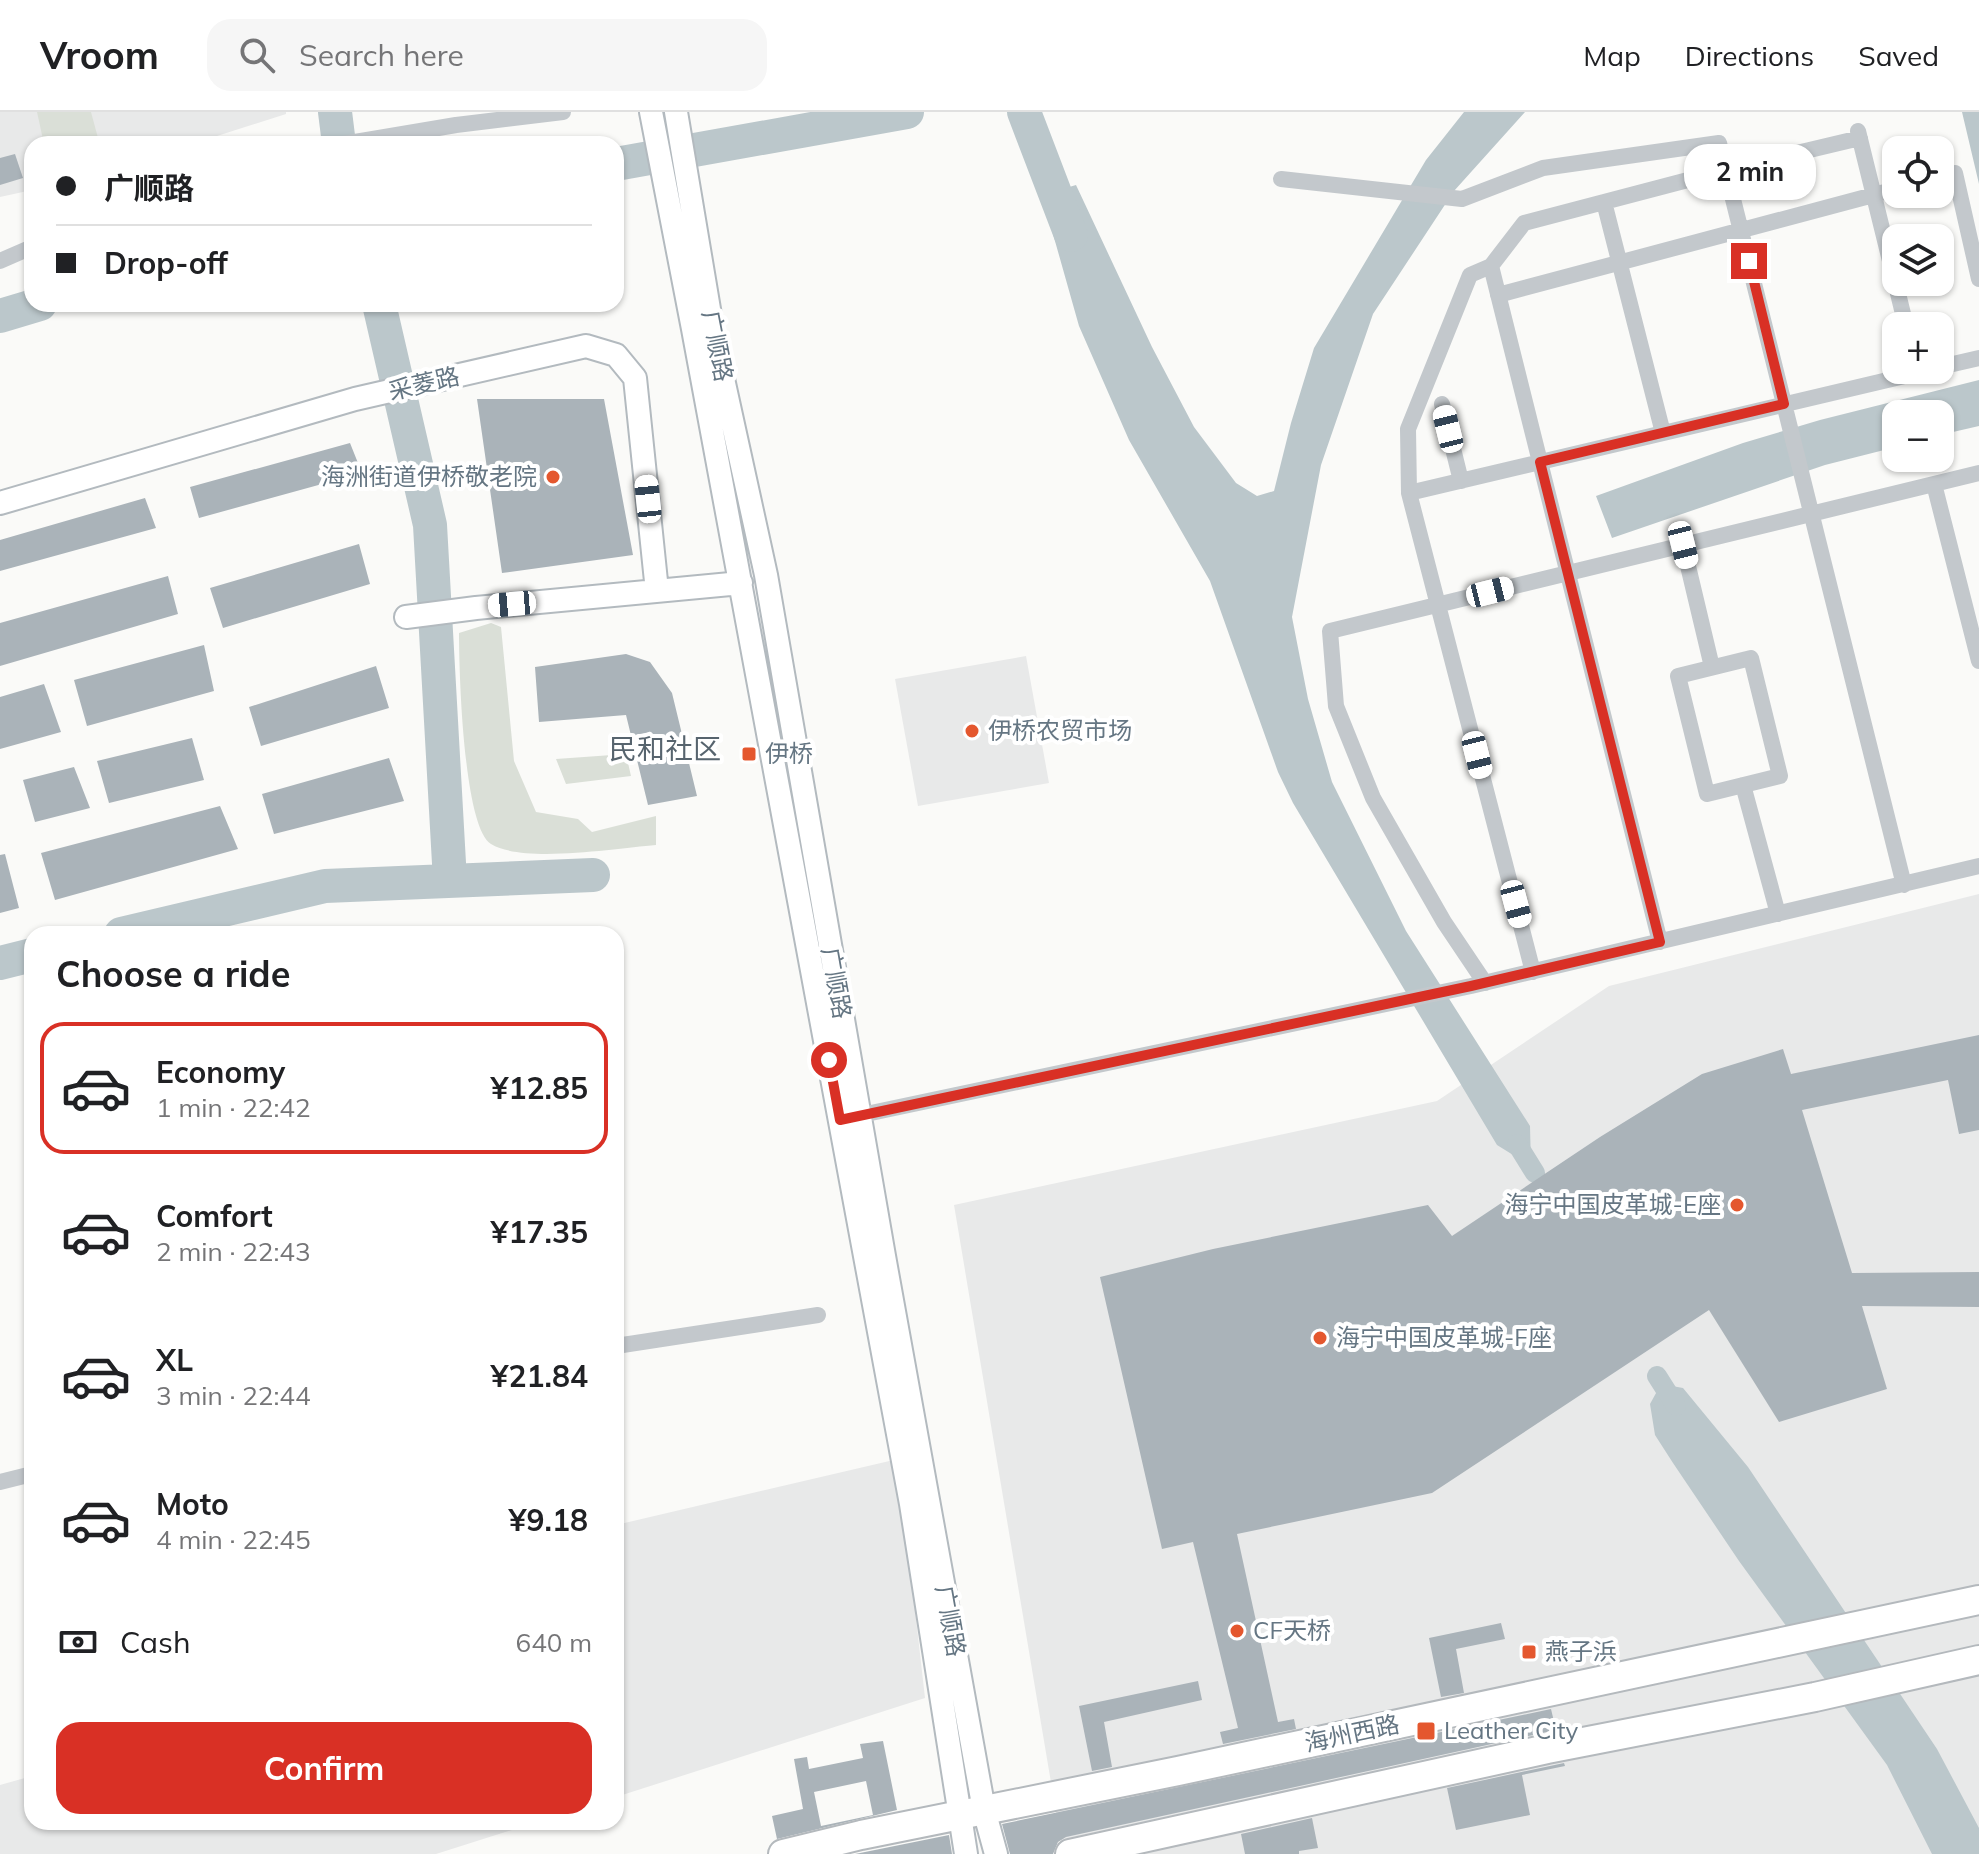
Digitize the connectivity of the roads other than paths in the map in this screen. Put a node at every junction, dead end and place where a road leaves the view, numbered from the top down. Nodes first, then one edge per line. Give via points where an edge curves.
1 (563, 112) edge
2 (651, 112) edge
3 (676, 112) edge
4 (390, 136) edge
5 (1726, 170) junction
6 (1954, 173) edge
7 (1281, 179) dead end
8 (1882, 193) edge
9 (1873, 195) junction
10 (1604, 202) junction
11 (1741, 230) junction
12 (24, 250) edge
13 (0, 261) edge
14 (1620, 263) junction
15 (1491, 266) junction
16 (1979, 279) edge
17 (1498, 295) junction
18 (1902, 312) edge
19 (703, 331) junction
20 (1979, 358) edge
21 (1954, 364) edge
22 (1882, 381) edge
23 (1442, 404) dead end
24 (1784, 405) junction
25 (1663, 433) junction
26 (1540, 462) junction
27 (1979, 473) edge
28 (1461, 481) junction
29 (1934, 484) junction
30 (1409, 493) junction
31 (0, 503) edge
32 (1812, 514) junction
33 (1683, 545) junction
34 (1568, 573) junction
35 (741, 583) junction
36 (657, 591) junction
37 (1438, 604) junction
38 (406, 617) dead end
39 (1979, 661) edge
40 (1712, 667) junction
41 (1743, 785) junction
42 (1979, 866) edge
43 (1904, 885) junction
44 (1778, 914) junction
45 (1660, 942) junction
46 (1533, 972) junction
47 (1478, 985) junction
48 (850, 1118) junction
49 (818, 1315) dead end
50 (624, 1345) edge
51 (24, 1476) edge
52 (0, 1482) edge
53 (1979, 1600) edge
54 (1979, 1660) edge
55 (972, 1813) junction
56 (783, 1854) edge
57 (966, 1854) edge
58 (996, 1854) edge
59 (1070, 1854) edge

1 - 4 street
2 - 19 main road
3 - 19 main road, 广顺路
5 - 7 street via 1719,143 1543,168 1462,199
5 - 9 street via 1859,134
5 - 10 street
5 - 11 street
6 - 16 street
8 - 9 street
9 - 11 street
9 - 18 street
10 - 14 street
10 - 15 street via 1524,223
11 - 14 street
11 - 24 street
12 - 13 street
14 - 17 street
14 - 25 street
15 - 17 street
15 - 30 street via 1470,275 1408,429
17 - 26 street
19 - 35 main road, 广顺路
19 - 48 main road, 广顺路 via 766,575
20 - 21 street
22 - 24 street
23 - 28 street
24 - 25 street
24 - 32 street
25 - 26 street
26 - 28 street
26 - 34 street
27 - 29 street
28 - 30 street
29 - 32 street
29 - 39 street
30 - 37 street
31 - 36 main road, 采菱路 via 355,399 586,346 616,355 635,378
32 - 33 street
32 - 43 street
33 - 34 street
33 - 40 street
34 - 37 street
34 - 45 street
35 - 36 main road
35 - 48 main road, 广顺路
36 - 38 main road
37 - 46 street
37 - 47 street via 1330,631 1336,706 1373,798
40 - 41 street via 1678,676 1707,794
40 - 41 street via 1751,658 1780,776
41 - 44 street
42 - 43 street
43 - 44 street
44 - 45 street
45 - 46 street
46 - 47 street
47 - 48 street
48 - 55 main road, 广顺路 via 911,1504
49 - 50 street
51 - 52 street
53 - 55 highway, 海州西路
54 - 59 highway
55 - 56 highway, 海州西路
55 - 57 main road, 广顺路
55 - 58 main road, 广顺路

